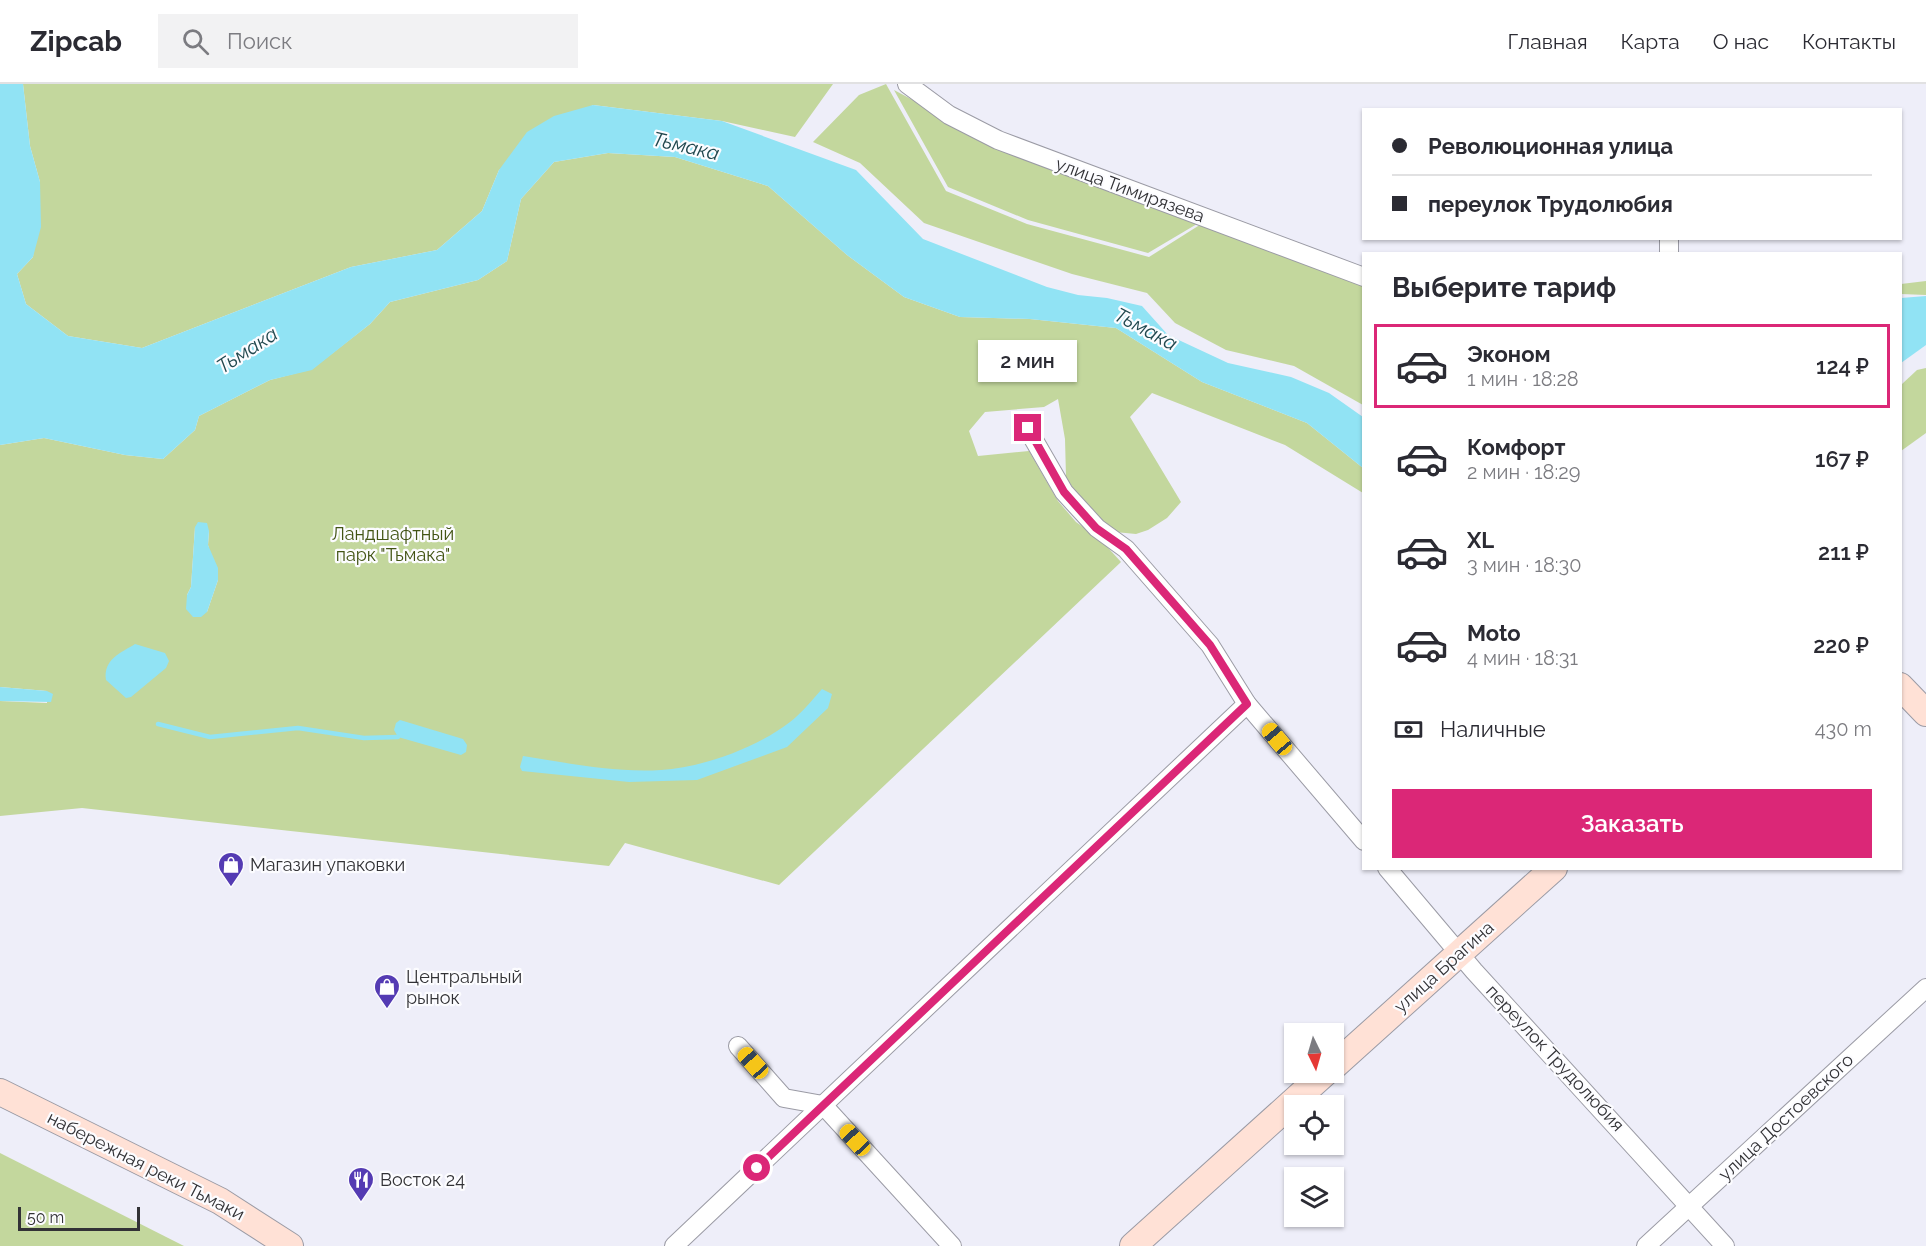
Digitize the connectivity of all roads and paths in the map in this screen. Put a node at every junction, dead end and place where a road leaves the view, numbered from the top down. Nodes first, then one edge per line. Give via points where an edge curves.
1 (907, 84) edge
2 (1362, 276) edge
3 (1028, 428) dead end
4 (1902, 688) edge
5 (1247, 704) junction
6 (1926, 713) edge
7 (1362, 839) edge
8 (1389, 870) edge
9 (1552, 870) edge
10 (1459, 954) junction
11 (1926, 988) edge
12 (738, 1046) dead end
13 (1344, 1057) edge
14 (1314, 1083) edge
15 (0, 1092) edge
16 (823, 1105) junction
17 (1690, 1205) junction
18 (290, 1246) edge
19 (674, 1246) edge
20 (952, 1246) edge
21 (1133, 1246) edge
22 (1646, 1246) edge
23 (1725, 1246) edge

1 - 2 street, улица Тимирязева via 949,115 999,140
3 - 5 street via 1064,492 1096,528 1126,549 1210,645
4 - 6 street
5 - 7 street
5 - 16 street
8 - 10 street, переулок Трудолюбия
9 - 10 street, улица Брагина
10 - 13 street, улица Брагина
10 - 17 street, переулок Трудолюбия
11 - 17 street, улица Достоевского
12 - 16 street via 784,1098
14 - 21 street
15 - 18 street, набережная реки Тьмаки via 202,1191
16 - 19 street
16 - 20 street
17 - 22 street, улица Достоевского
17 - 23 street, переулок Трудолюбия

